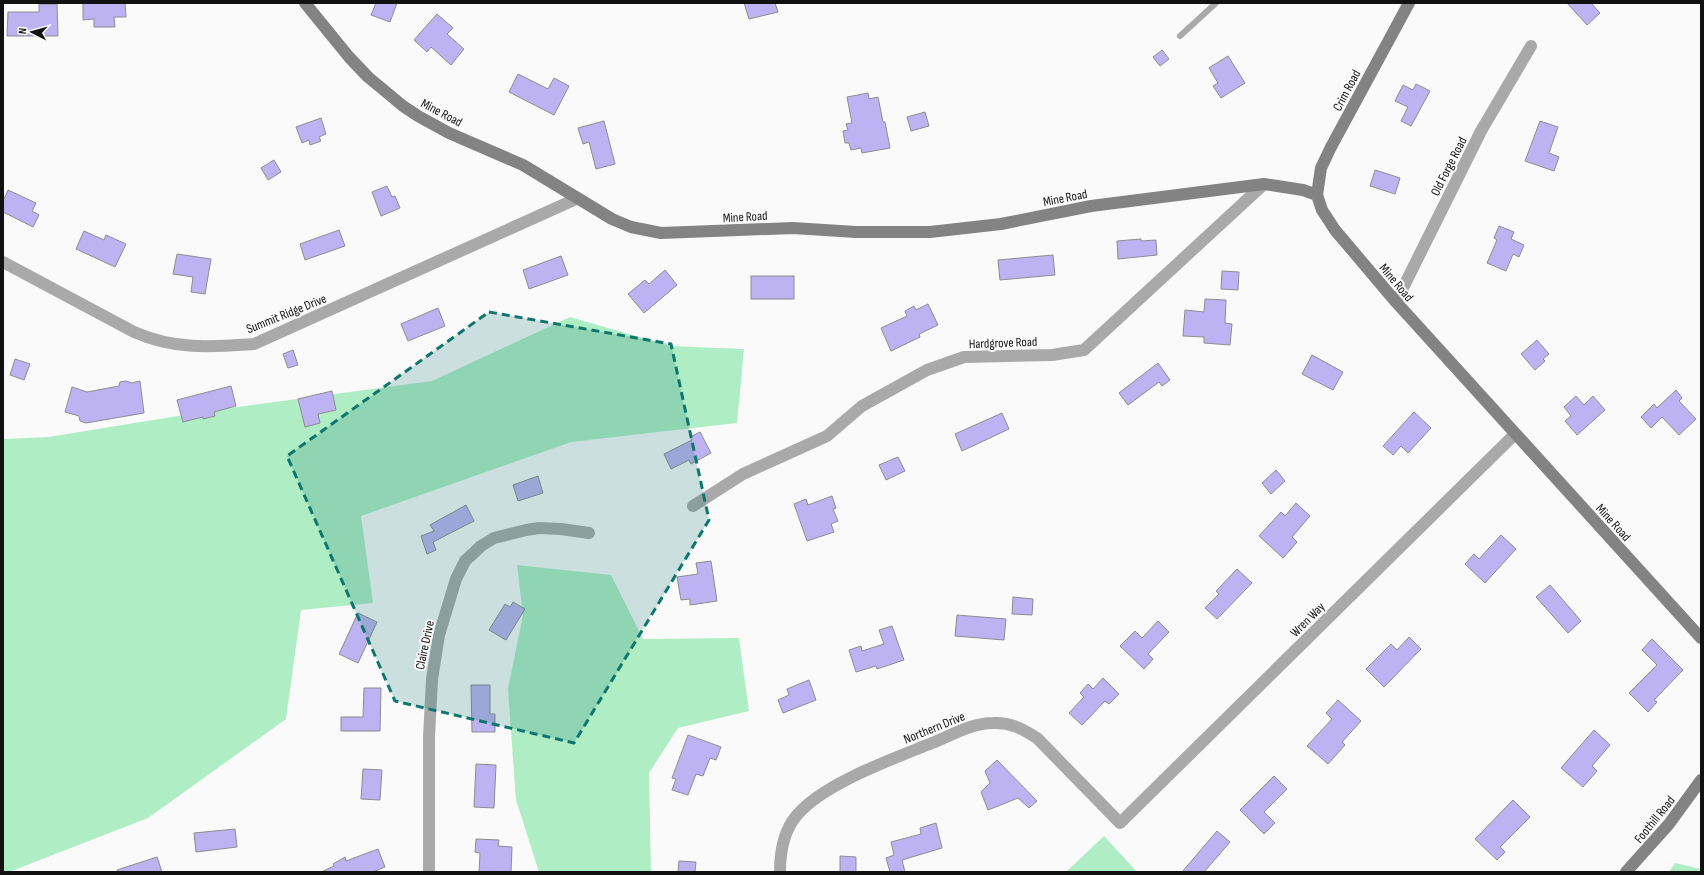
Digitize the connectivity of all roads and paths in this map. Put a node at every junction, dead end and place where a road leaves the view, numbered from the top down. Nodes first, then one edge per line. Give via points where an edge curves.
1 (305, 3) edge
2 (1216, 3) edge
3 (1409, 3) edge
4 (1180, 36) dead end
5 (1531, 46) dead end
6 (1264, 184) junction
7 (1317, 195) junction
8 (576, 199) junction
9 (3, 262) edge
10 (1396, 302) junction
11 (1515, 434) junction
12 (694, 506) dead end
13 (589, 533) dead end
14 (1701, 638) edge
15 (1701, 780) edge
16 (1120, 823) joint
17 (429, 872) edge
18 (780, 872) edge
19 (1626, 872) edge

1 - 8 street, Mine Road via 353,62 403,106 449,133 523,166
2 - 4 lane
3 - 7 street, Crim Road via 1327,154 1321,168
5 - 10 street, Old Forge Road via 1481,132
6 - 7 street, Mine Road via 1303,190
6 - 8 street, Mine Road via 1091,206 1001,224 930,232 856,232 793,228 661,233 624,224
6 - 12 street, Hardgrove Road via 1084,350 1052,355 964,357 927,370 862,406 827,436 743,474
7 - 10 street, Mine Road via 1322,210 1335,230
8 - 9 street, Summit Ridge Drive via 254,344 200,347 156,341 134,332
10 - 11 street, Mine Road
11 - 14 street, Mine Road
11 - 16 street, Wren Way
13 - 17 street, Claire Drive via 539,528 494,538 465,561 456,579 438,635 432,679 429,737
15 - 19 street, Foothill Road via 1669,824
16 - 18 street, Northern Drive via 1038,738 1022,728 1005,724 977,724 841,783 805,806 785,836

